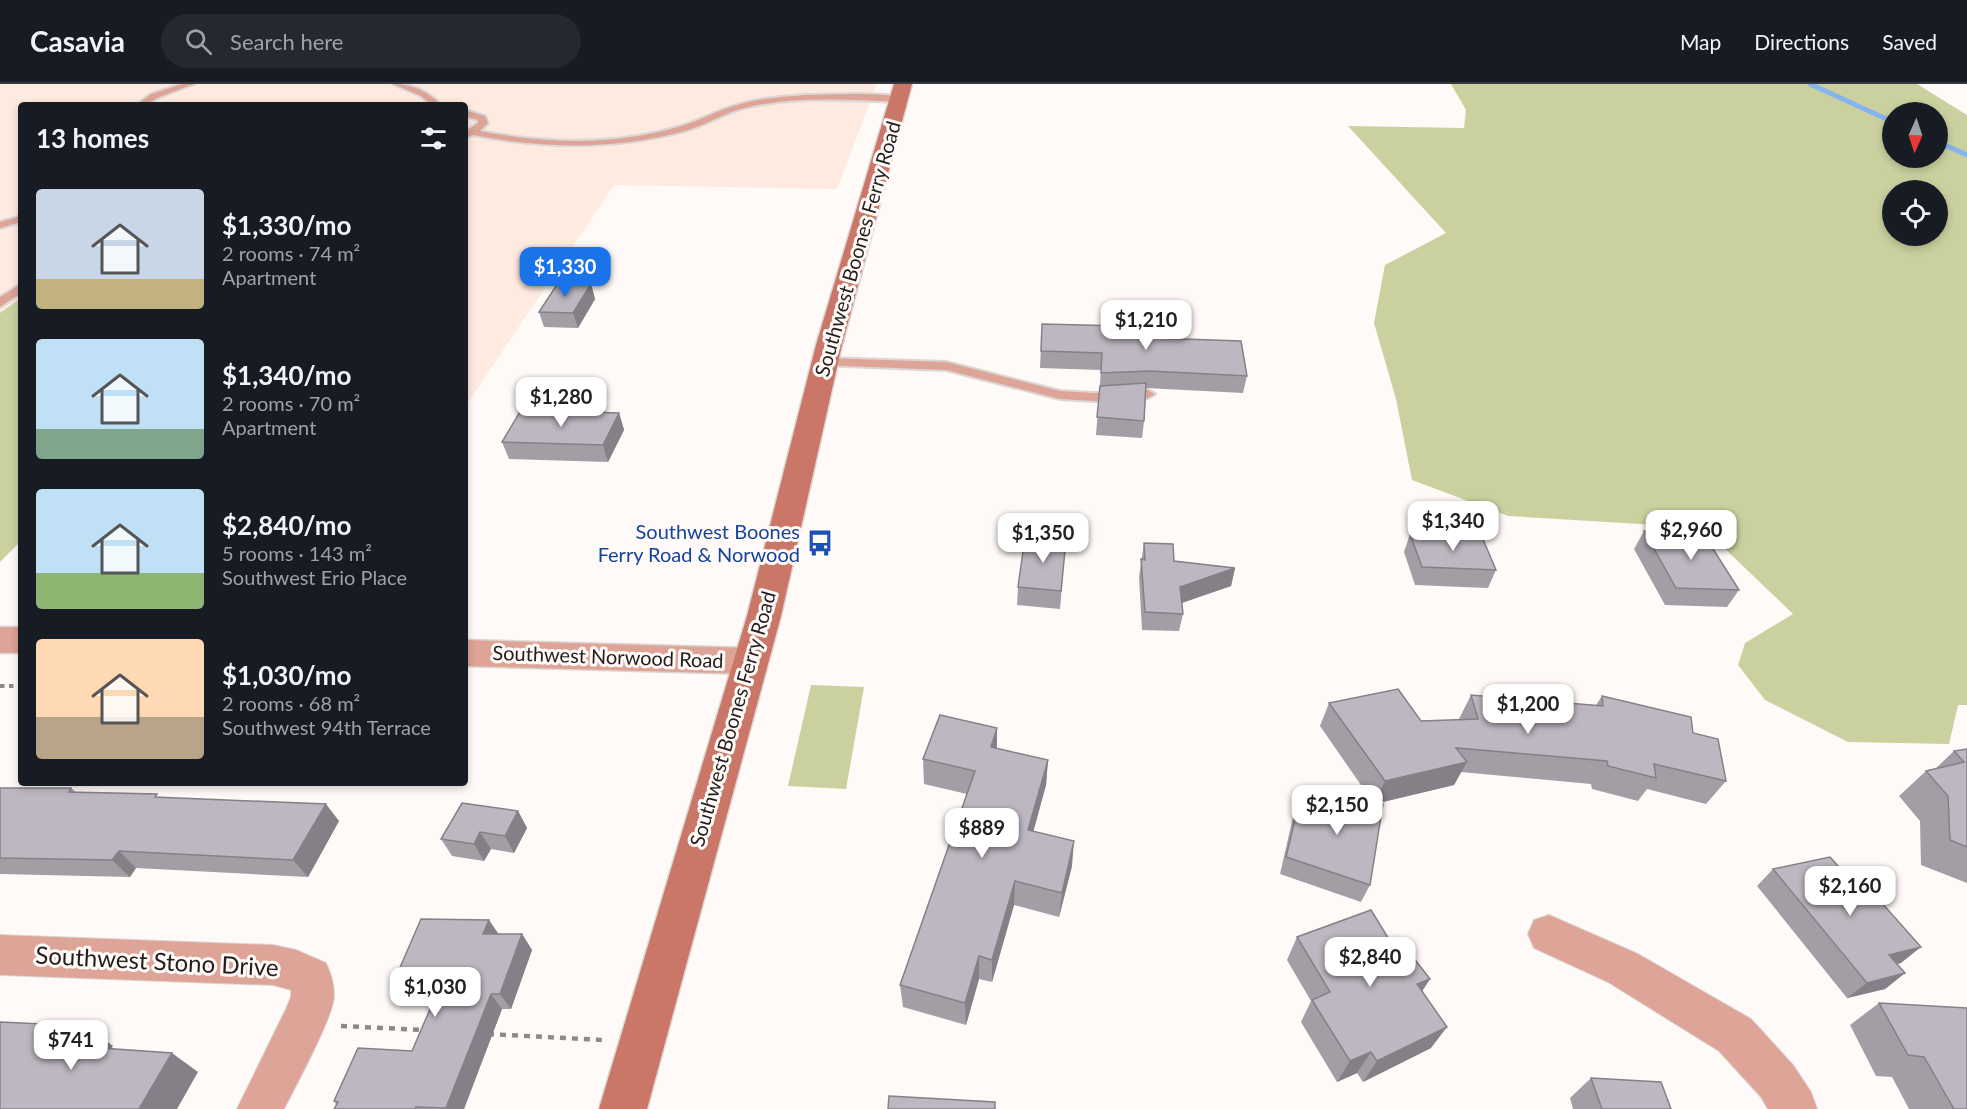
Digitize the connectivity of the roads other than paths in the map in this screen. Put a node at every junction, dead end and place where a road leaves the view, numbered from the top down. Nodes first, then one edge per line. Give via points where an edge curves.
1 (190, 84) edge
2 (397, 84) edge
3 (901, 91) edge
4 (145, 102) edge
5 (433, 102) edge
6 (468, 114) edge
7 (469, 134) edge
8 (18, 220) edge
9 (0, 225) edge
10 (18, 290) edge
11 (0, 303) edge
12 (825, 362) junction
13 (1148, 394) edge
14 (0, 640) edge
15 (18, 640) edge
16 (468, 653) edge
17 (751, 661) junction
18 (1549, 934) dead end
19 (0, 955) edge
20 (260, 1109) edge
21 (622, 1109) edge
22 (1794, 1109) edge

1 - 4 lane
2 - 5 lane
3 - 7 lane via 780,99 747,105 660,135 596,144 560,145
3 - 12 main road, Southwest Boones Ferry Road
6 - 7 lane via 482,118 483,123
8 - 9 lane
10 - 11 lane
12 - 13 lane via 946,366 1060,395
12 - 17 main road, Southwest Boones Ferry Road
14 - 15 street
16 - 17 street, Southwest Norwood Road
17 - 21 main road, Southwest Boones Ferry Road
18 - 22 street via 1632,973 1734,1035 1777,1081
19 - 20 street, Southwest Stono Drive via 273,965 311,978 313,997

